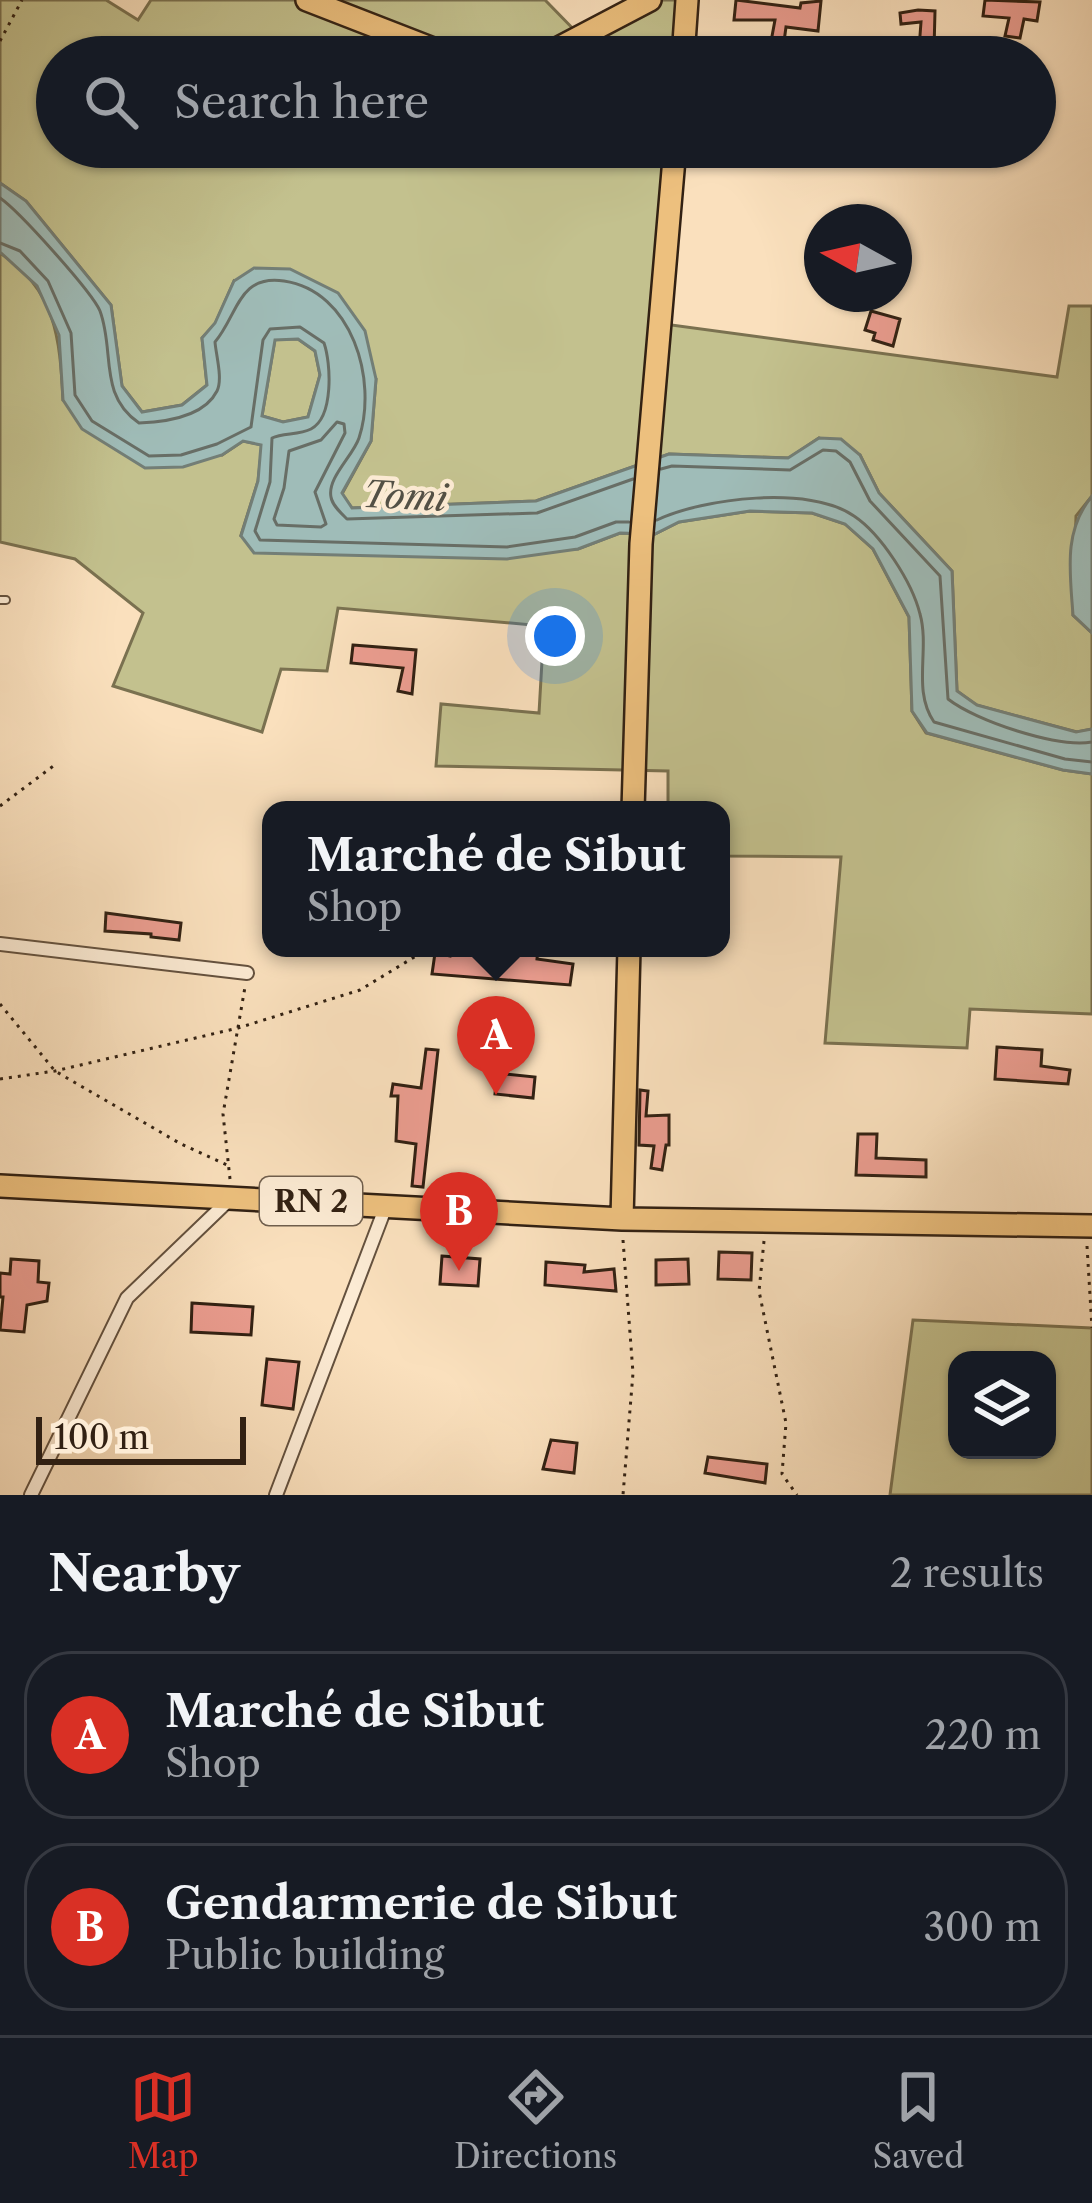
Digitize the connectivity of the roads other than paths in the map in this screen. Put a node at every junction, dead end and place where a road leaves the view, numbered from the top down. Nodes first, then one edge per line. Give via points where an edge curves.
1 (307, 0) edge
2 (650, 0) edge
3 (687, 0) edge
4 (400, 36) edge
5 (581, 36) edge
6 (684, 36) edge
7 (673, 168) edge
8 (633, 801) edge
9 (0, 944) edge
10 (629, 957) edge
11 (247, 973) road end
12 (0, 1186) edge
13 (233, 1196) junction
14 (386, 1207) junction
15 (622, 1219) junction
16 (1089, 1226) edge
17 (32, 1495) edge
18 (276, 1495) edge

1 - 4 main road
2 - 5 main road
3 - 6 main road
7 - 8 main road via 641,544
9 - 11 street
10 - 15 main road
12 - 13 main road, RN 2
13 - 14 main road, RN 2
13 - 17 street via 127,1298
14 - 15 main road, RN 2
14 - 18 street
15 - 16 main road, RN 2

